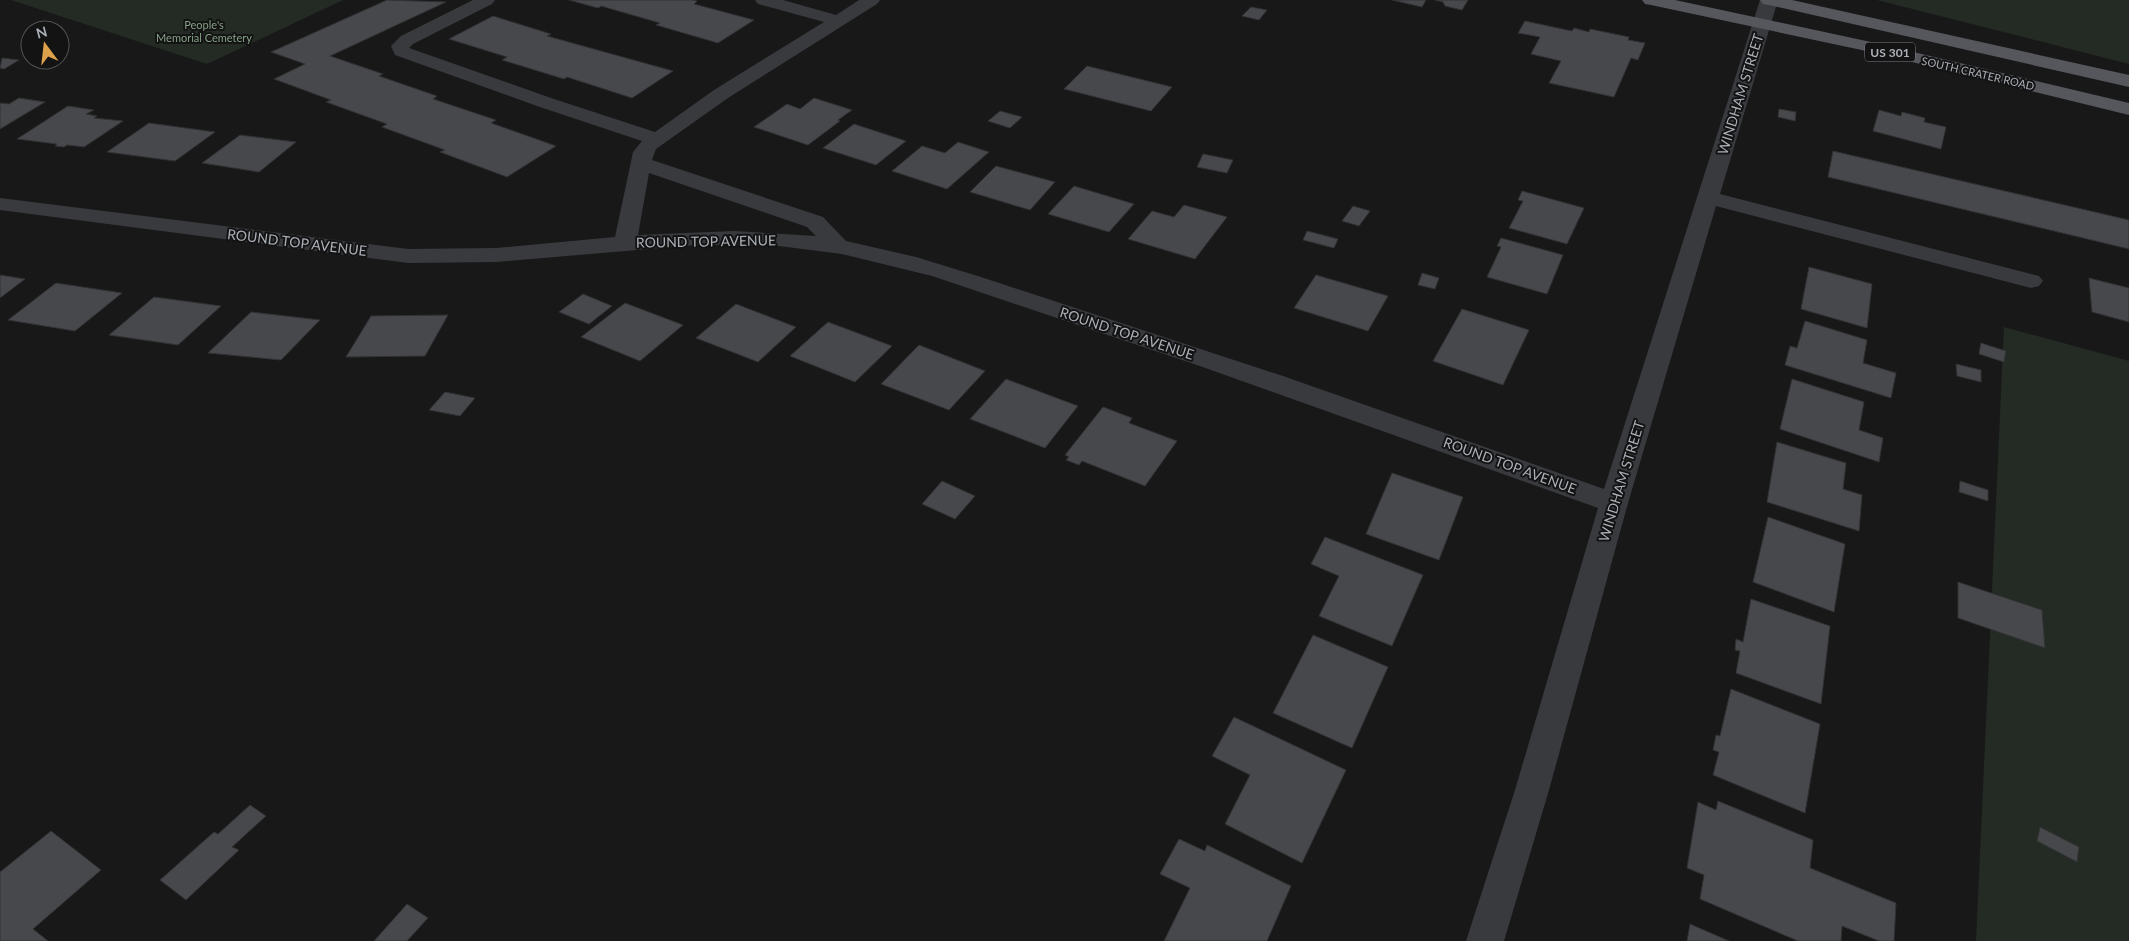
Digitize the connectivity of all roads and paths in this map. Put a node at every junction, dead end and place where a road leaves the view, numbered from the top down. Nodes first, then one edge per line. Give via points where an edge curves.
1 (486, 0) edge
2 (764, 0) edge
3 (871, 0) edge
4 (1651, 0) edge
5 (1767, 8) edge
6 (836, 20) junction
7 (2129, 81) edge
8 (2129, 109) edge
9 (657, 139) junction
10 (641, 163) junction
11 (1708, 197) junction
12 (0, 204) edge
13 (625, 243) junction
14 (839, 247) junction
15 (2031, 281) dead end
16 (1614, 502) junction
17 (1485, 941) edge

1 - 9 street via 407,40 400,46 401,52
2 - 6 street
3 - 6 street, ROUND TOP AVENUE
4 - 5 main road, SOUTH CRATER ROAD / US 301
5 - 7 main road, SOUTH CRATER ROAD / US 301
5 - 8 main road, SOUTH CRATER ROAD / US 301
5 - 11 street, WINDHAM STREET
6 - 9 street, ROUND TOP AVENUE
9 - 10 street, ROUND TOP AVENUE via 643,152
10 - 13 street, ROUND TOP AVENUE
10 - 14 street via 815,222
11 - 15 street
11 - 16 street, WINDHAM STREET
12 - 13 street, ROUND TOP AVENUE via 408,256 456,257
13 - 14 street, ROUND TOP AVENUE via 759,237
14 - 16 street, ROUND TOP AVENUE via 874,253 935,271 1129,333
16 - 17 street, WINDHAM STREET via 1532,790

